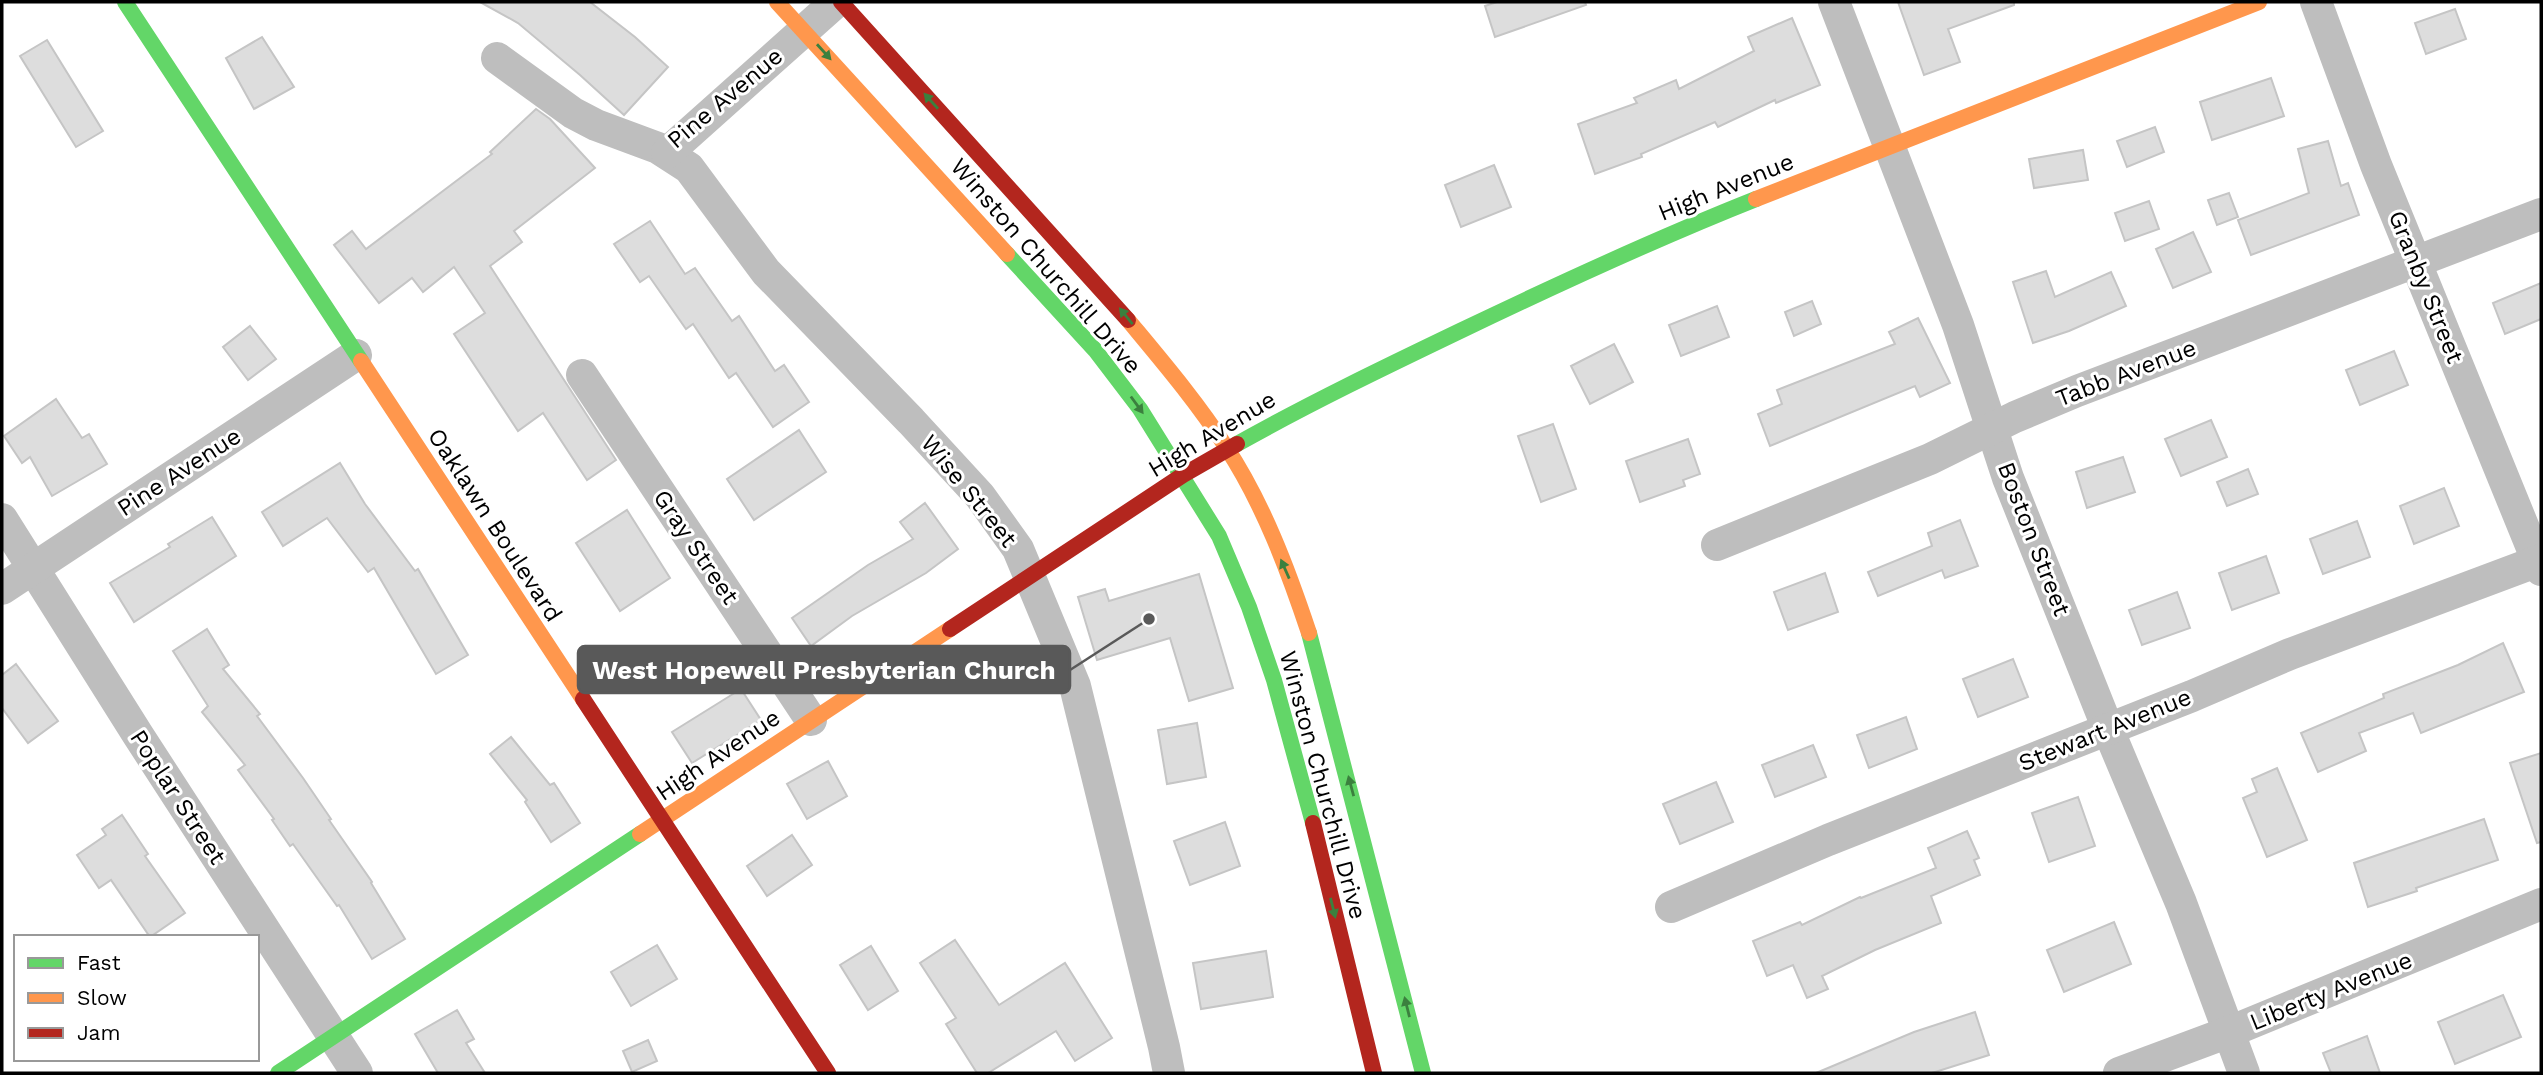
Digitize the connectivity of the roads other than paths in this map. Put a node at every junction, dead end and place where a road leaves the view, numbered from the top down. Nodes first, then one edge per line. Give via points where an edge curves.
1 (125, 2) edge
2 (777, 2) edge
3 (838, 2) edge
4 (1834, 2) edge
5 (2259, 2) edge
6 (2316, 2) edge
7 (804, 30) junction
8 (498, 58) dead end
9 (1889, 146) junction
10 (667, 153) junction
11 (2541, 214) edge
12 (2416, 260) junction
13 (356, 355) junction
14 (582, 375) dead end
15 (1993, 428) junction
16 (1227, 448) junction
17 (1183, 475) junction
18 (2, 519) edge
19 (1717, 545) dead end
20 (2540, 564) edge
21 (33, 567) junction
22 (1030, 576) junction
23 (2, 589) edge
24 (811, 720) junction
25 (2108, 729) junction
26 (662, 821) junction
27 (2541, 904) edge
28 (1671, 907) dead end
29 (2229, 1032) junction
30 (334, 1037) junction
31 (278, 1073) edge
32 (357, 1073) edge
33 (828, 1073) edge
34 (1169, 1073) edge
35 (1374, 1073) edge
36 (1423, 1073) edge
37 (2119, 1073) edge
38 (2244, 1073) edge

1 - 13 main road, Oaklawn Boulevard
2 - 7 main road, Winston Churchill Drive
3 - 7 street, Pine Avenue
16 -> 3 main road, Winston Churchill Drive via 1107,294
4 - 9 street, Boston Street
5 - 9 main road, High Avenue
6 - 12 street, Granby Street
7 - 10 street, Pine Avenue
7 -> 17 main road, Winston Churchill Drive via 1095,350
8 - 10 street, Pine Avenue via 573,113
9 - 15 street, Boston Street
9 - 16 main road, High Avenue via 1576,275
10 - 22 street, Wise Street via 689,168 706,188 766,272 980,496 1018,549
11 - 12 street, Tabb Avenue
12 - 15 street, Tabb Avenue
12 - 20 street, Granby Street
13 - 21 street, Pine Avenue
13 - 26 main road, Oaklawn Boulevard
14 - 24 street, Gray Street
15 - 19 street, Tabb Avenue via 1930,459
15 - 25 street, Boston Street via 2008,478
16 - 17 main road, High Avenue
36 -> 16 main road, Winston Churchill Drive via 1314,648 1294,587
17 - 22 main road, High Avenue
17 -> 35 main road, Winston Churchill Drive via 1219,536 1274,680
18 - 21 street, Poplar Street
20 - 25 street, Stewart Avenue via 2290,654
21 - 23 street, Pine Avenue
21 - 30 street, Poplar Street
22 - 24 main road, High Avenue
22 - 34 street, Wise Street via 1075,686
24 - 26 main road, High Avenue
25 - 28 street, Stewart Avenue
25 - 29 street, Boston Street
26 - 30 main road, High Avenue
26 - 33 main road, Oaklawn Boulevard
27 - 29 street, Liberty Avenue
29 - 37 street, Liberty Avenue
29 - 38 street, Boston Street
30 - 31 main road, High Avenue
30 - 32 street, Poplar Street

